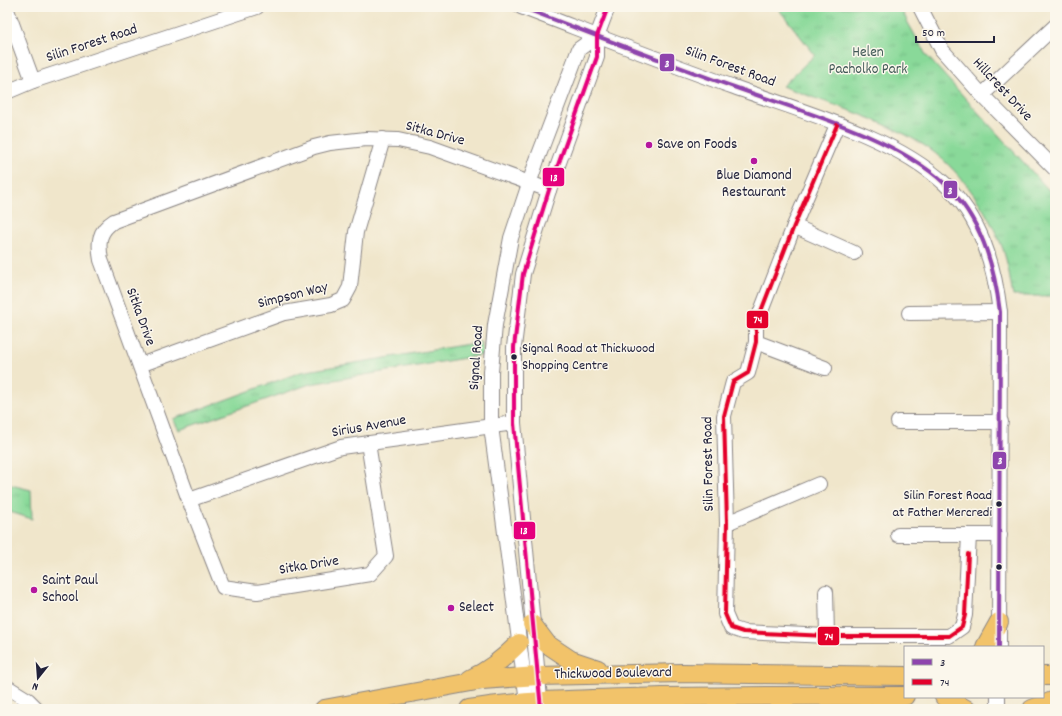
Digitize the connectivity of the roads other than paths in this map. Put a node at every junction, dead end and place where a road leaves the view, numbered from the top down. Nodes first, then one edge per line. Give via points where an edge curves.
1 (257, 7) edge
2 (522, 7) edge
3 (608, 7) edge
4 (920, 7) edge
5 (7, 10) edge
6 (1055, 26) edge
7 (597, 36) junction
8 (33, 81) junction
9 (7, 92) edge
10 (982, 95) junction
11 (837, 125) junction
12 (383, 139) junction
13 (1055, 170) edge
14 (530, 183) junction
15 (549, 190) junction
16 (794, 226) junction
17 (854, 252) dead end
18 (1000, 312) junction
19 (909, 313) dead end
20 (756, 342) junction
21 (140, 366) junction
22 (825, 368) dead end
23 (898, 422) dead end
24 (1000, 422) junction
25 (514, 423) junction
26 (491, 426) junction
27 (368, 443) junction
28 (819, 484) dead end
29 (189, 500) junction
30 (727, 524) junction
31 (898, 535) dead end
32 (969, 535) junction
33 (1000, 535) junction
34 (826, 592) dead end
35 (999, 622) junction
36 (532, 624) junction
37 (827, 636) junction
38 (519, 643) junction
39 (986, 646) edge
40 (999, 646) edge
41 (612, 673) junction
42 (798, 675) junction
43 (530, 676) junction
44 (904, 676) edge
45 (1044, 676) edge
46 (1055, 676) edge
47 (455, 685) junction
48 (7, 687) edge
49 (765, 695) junction
50 (904, 696) edge
51 (1044, 697) edge
52 (946, 698) edge
53 (998, 698) edge
54 (1055, 698) edge
55 (594, 699) junction
56 (534, 706) edge
57 (477, 708) edge
58 (37, 709) edge
59 (324, 709) edge
60 (578, 709) edge
61 (966, 709) edge
62 (998, 709) edge
63 (1032, 709) edge

1 - 8 street, Silin Forest Road
2 - 7 street, Silin Forest Road
3 - 7 street, Signal Road
4 - 10 street, Hillcrest Drive via 942,50
5 - 8 street
6 - 10 street
7 - 11 street, Silin Forest Road
7 - 14 street, Signal Road via 579,49
7 - 15 street, Signal Road via 597,57
8 - 9 street, Silin Forest Road
10 - 13 street, Hillcrest Drive
11 - 16 street, Silin Forest Road
11 - 18 street, Silin Forest Road via 900,152 918,162 946,184 973,219 982,237 993,270
12 - 14 street, Sitka Drive via 413,142 430,147
12 - 21 street, Simpson Way via 356,232 350,287 343,300 331,305 284,313
12 - 21 street, Sitka Drive via 348,140 314,147 106,226 99,242 101,260
14 - 15 street, Sitka Drive
14 - 26 street, Signal Road via 511,238 502,280 491,372
15 - 25 street, Signal Road via 523,274 514,347
16 - 17 street
16 - 20 street, Silin Forest Road via 756,324
18 - 19 street
18 - 24 street, Silin Forest Road
20 - 22 street
20 - 30 street, Silin Forest Road via 748,373 733,382 724,416
21 - 29 street, Sitka Drive
23 - 24 street
24 - 33 street, Silin Forest Road
25 - 26 street, Sirius Avenue
25 - 36 street, Signal Road
26 - 27 street, Sirius Avenue
26 - 38 street, Signal Road
27 - 29 street, Sirius Avenue via 341,447
27 - 29 street, Sitka Drive via 386,556 370,574 257,592 223,587
28 - 30 street, Silin Forest Road
30 - 37 street, Silin Forest Road via 725,614 730,628 743,632
31 - 32 street
32 - 33 street
32 - 37 street, Silin Forest Road via 966,615 962,627 950,636
33 - 35 street, Silin Forest Road
34 - 37 street
35 - 39 main road
35 - 40 street, Silin Forest Road
36 - 41 main road via 547,644 571,660
36 - 43 street, Signal Road
38 - 43 street, Signal Road
38 - 47 main road via 501,661 485,672
41 - 42 main road, Thickwood Boulevard
41 - 43 main road, Thickwood Boulevard
42 - 44 main road, Thickwood Boulevard
42 - 49 main road via 794,680 769,686
43 - 47 main road, Thickwood Boulevard
43 - 56 street, Signal Road
45 - 46 main road
47 - 59 main road, Thickwood Boulevard
48 - 58 street
49 - 50 main road, Thickwood Boulevard
49 - 55 main road, Thickwood Boulevard
51 - 54 main road
52 - 61 main road
53 - 62 street
54 - 63 main road
55 - 56 main road, Thickwood Boulevard
55 - 60 main road
56 - 57 main road, Thickwood Boulevard

